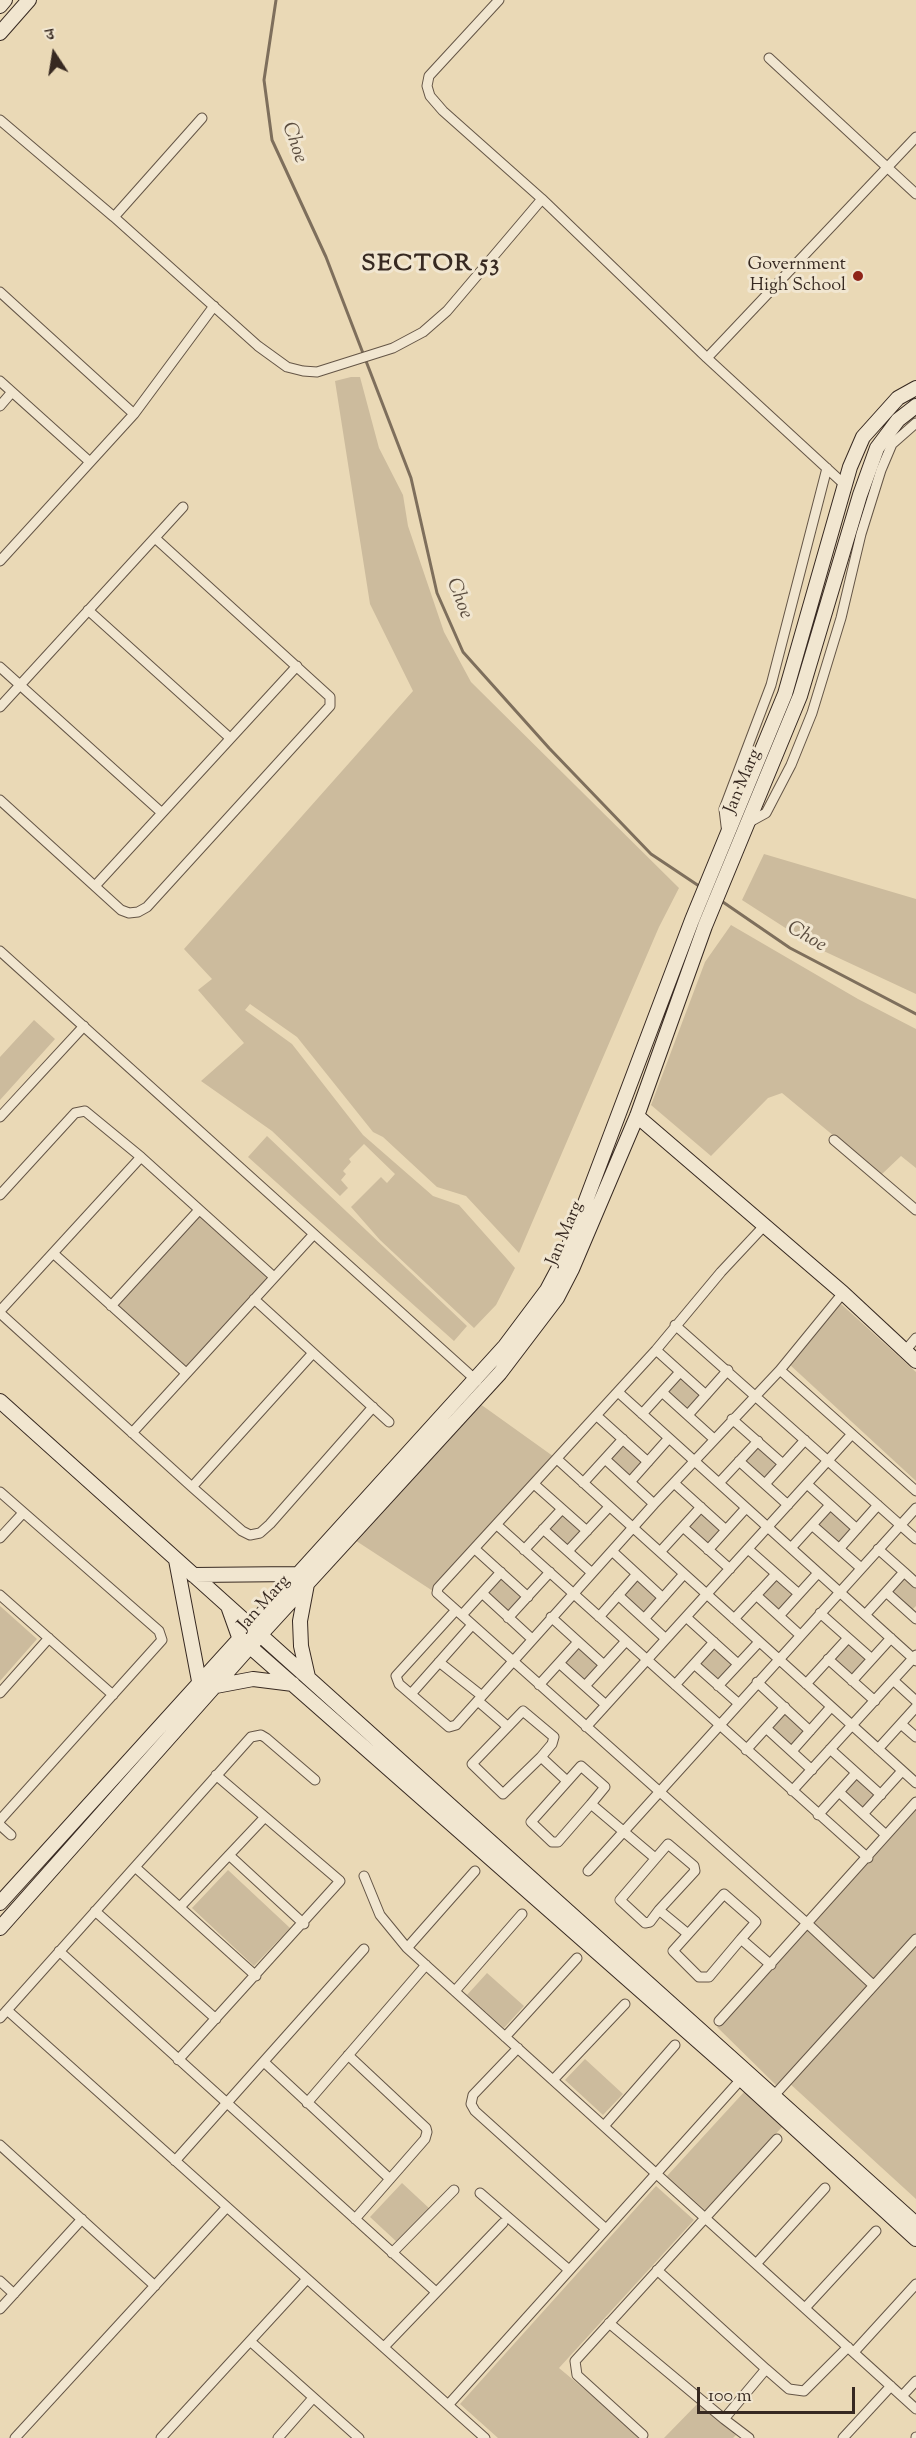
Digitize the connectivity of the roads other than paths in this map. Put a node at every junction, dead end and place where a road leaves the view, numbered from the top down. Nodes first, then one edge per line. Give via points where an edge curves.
1 (5, 0) edge
2 (29, 0) edge
3 (499, 0) edge
4 (0, 6) edge
5 (0, 33) edge
6 (769, 58) dead end
7 (202, 118) dead end
8 (0, 120) edge
9 (916, 137) edge
10 (886, 169) junction
11 (916, 194) edge
12 (542, 199) junction
13 (114, 217) junction
14 (0, 292) edge
15 (214, 306) junction
16 (707, 358) junction
17 (0, 381) edge
18 (916, 388) edge
19 (12, 392) junction
20 (0, 406) edge
21 (916, 406) edge
22 (134, 414) junction
23 (916, 423) edge
24 (90, 462) junction
25 (827, 468) junction
26 (844, 484) junction
27 (183, 507) dead end
28 (154, 538) junction
29 (0, 561) edge
30 (88, 610) junction
31 (297, 666) junction
32 (0, 667) edge
33 (20, 685) junction
34 (0, 707) edge
35 (230, 738) junction
36 (0, 800) edge
37 (162, 813) junction
38 (746, 824) junction
39 (727, 835) junction
40 (723, 862) junction
41 (95, 886) junction
42 (698, 923) junction
43 (1, 954) edge
44 (84, 1026) junction
45 (637, 1116) junction
46 (0, 1117) edge
47 (834, 1140) dead end
48 (141, 1157) junction
49 (0, 1195) edge
50 (199, 1210) junction
51 (916, 1210) edge
52 (764, 1226) junction
53 (314, 1234) junction
54 (53, 1253) junction
55 (274, 1277) junction
56 (843, 1293) junction
57 (254, 1299) junction
58 (111, 1306) junction
59 (0, 1312) edge
60 (675, 1325) junction
61 (916, 1338) edge
62 (514, 1345) junction
63 (656, 1350) junction
64 (905, 1351) junction
65 (313, 1353) junction
66 (916, 1361) edge
67 (728, 1370) junction
68 (780, 1370) junction
69 (680, 1372) junction
70 (186, 1373) junction
71 (474, 1379) junction
72 (485, 1389) junction
73 (618, 1392) junction
74 (662, 1392) junction
75 (706, 1395) junction
76 (755, 1395) junction
77 (0, 1401) edge
78 (373, 1407) junction
79 (642, 1414) junction
80 (688, 1415) junction
81 (597, 1416) junction
82 (732, 1419) junction
83 (389, 1422) dead end
84 (132, 1433) junction
85 (852, 1434) junction
86 (669, 1438) junction
87 (623, 1439) junction
88 (714, 1439) junction
89 (805, 1440) junction
90 (758, 1442) junction
91 (605, 1459) junction
92 (556, 1460) junction
93 (694, 1460) junction
94 (829, 1460) junction
95 (740, 1461) junction
96 (648, 1462) junction
97 (783, 1464) junction
98 (630, 1482) junction
99 (674, 1482) junction
100 (583, 1483) junction
101 (719, 1483) junction
102 (534, 1484) junction
103 (765, 1484) junction
104 (807, 1484) junction
105 (192, 1486) junction
106 (0, 1491) edge
107 (916, 1491) edge
108 (654, 1504) junction
109 (788, 1505) junction
110 (831, 1505) junction
111 (878, 1505) junction
112 (609, 1507) junction
113 (701, 1507) junction
114 (746, 1508) junction
115 (916, 1508) edge
116 (562, 1509) junction
117 (23, 1512) junction
118 (497, 1525) junction
119 (812, 1525) junction
120 (900, 1525) junction
121 (683, 1527) junction
122 (768, 1527) junction
123 (633, 1528) junction
124 (543, 1529) junction
125 (857, 1529) junction
126 (726, 1530) junction
127 (586, 1531) junction
128 (0, 1539) edge
129 (916, 1539) edge
130 (791, 1548) junction
131 (475, 1549) junction
132 (748, 1549) junction
133 (839, 1549) junction
134 (878, 1549) junction
135 (524, 1550) junction
136 (708, 1550) junction
137 (568, 1551) junction
138 (612, 1551) junction
139 (660, 1552) junction
140 (176, 1560) junction
141 (861, 1568) junction
142 (730, 1569) junction
143 (501, 1572) junction
144 (550, 1572) junction
145 (904, 1572) junction
146 (592, 1573) junction
147 (818, 1573) junction
148 (638, 1574) junction
149 (684, 1574) junction
150 (776, 1574) junction
151 (193, 1575) junction
152 (302, 1579) junction
153 (916, 1583) edge
154 (839, 1592) junction
155 (886, 1592) junction
156 (482, 1593) junction
157 (573, 1593) junction
158 (0, 1594) edge
159 (799, 1594) junction
160 (618, 1595) junction
161 (706, 1595) junction
162 (756, 1595) junction
163 (528, 1597) junction
164 (663, 1598) junction
165 (229, 1609) junction
166 (459, 1613) junction
167 (820, 1613) junction
168 (865, 1615) junction
169 (915, 1615) edge
170 (779, 1616) junction
171 (551, 1617) junction
172 (599, 1617) junction
173 (686, 1617) junction
174 (508, 1618) junction
175 (644, 1619) junction
176 (734, 1619) junction
177 (472, 1625) junction
178 (256, 1629) junction
179 (800, 1635) junction
180 (239, 1637) junction
181 (49, 1638) junction
182 (848, 1638) junction
183 (891, 1638) junction
184 (532, 1639) junction
185 (666, 1639) junction
186 (626, 1641) junction
187 (578, 1642) junction
188 (714, 1642) junction
189 (759, 1642) junction
190 (250, 1647) junction
191 (915, 1658) edge
192 (778, 1659) junction
193 (828, 1659) junction
194 (872, 1659) junction
195 (512, 1660) junction
196 (647, 1660) junction
197 (439, 1662) junction
198 (559, 1663) junction
199 (694, 1664) junction
200 (738, 1664) junction
201 (604, 1665) junction
202 (309, 1679) junction
203 (893, 1680) junction
204 (200, 1681) junction
205 (852, 1681) junction
206 (757, 1682) junction
207 (293, 1684) junction
208 (806, 1684) junction
209 (539, 1685) junction
210 (675, 1685) junction
211 (216, 1686) junction
212 (585, 1686) junction
213 (718, 1686) junction
214 (0, 1693) edge
215 (411, 1694) junction
216 (113, 1695) junction
217 (480, 1699) junction
218 (874, 1701) junction
219 (916, 1701) edge
220 (738, 1703) junction
221 (606, 1705) junction
222 (785, 1707) junction
223 (831, 1707) junction
224 (916, 1707) edge
225 (901, 1724) junction
226 (719, 1725) junction
227 (507, 1726) junction
228 (852, 1726) junction
229 (586, 1727) junction
230 (766, 1728) junction
231 (810, 1731) junction
232 (916, 1737) edge
233 (830, 1749) junction
234 (878, 1749) junction
235 (746, 1750) junction
236 (792, 1751) junction
237 (541, 1757) junction
238 (812, 1770) junction
239 (902, 1771) junction
240 (856, 1773) junction
241 (216, 1775) junction
242 (315, 1780) dead end
243 (567, 1781) junction
244 (916, 1783) edge
245 (792, 1791) junction
246 (839, 1792) junction
247 (659, 1793) junction
248 (880, 1795) junction
249 (916, 1802) edge
250 (591, 1804) junction
251 (863, 1814) junction
252 (818, 1815) junction
253 (264, 1818) junction
254 (0, 1820) edge
255 (0, 1825) edge
256 (624, 1831) junction
257 (11, 1835) dead end
258 (886, 1835) junction
259 (229, 1855) junction
260 (655, 1858) junction
261 (868, 1858) junction
262 (135, 1867) junction
263 (475, 1871) dead end
264 (588, 1871) dead end
265 (364, 1876) dead end
266 (0, 1903) edge
267 (180, 1907) junction
268 (659, 1910) junction
269 (95, 1911) junction
270 (522, 1914) dead end
271 (304, 1924) junction
272 (809, 1925) junction
273 (0, 1928) edge
274 (688, 1934) junction
275 (741, 1939) junction
276 (916, 1940) edge
277 (406, 1948) junction
278 (364, 1949) dead end
279 (59, 1951) junction
280 (577, 1958) dead end
281 (426, 1965) junction
282 (771, 1965) junction
283 (256, 1976) junction
284 (873, 1985) junction
285 (455, 1991) junction
286 (625, 2004) dead end
287 (7, 2010) junction
288 (0, 2018) edge
289 (216, 2019) junction
290 (719, 2021) dead end
291 (505, 2037) junction
292 (675, 2045) dead end
293 (518, 2048) junction
294 (348, 2055) junction
295 (178, 2060) junction
296 (264, 2062) junction
297 (744, 2075) junction
298 (553, 2079) junction
299 (770, 2100) junction
300 (227, 2103) junction
301 (307, 2103) junction
302 (604, 2126) junction
303 (777, 2139) dead end
304 (0, 2145) edge
305 (175, 2161) junction
306 (656, 2173) junction
307 (390, 2179) junction
308 (825, 2188) dead end
309 (454, 2190) dead end
310 (480, 2193) dead end
311 (227, 2207) junction
312 (705, 2218) junction
313 (82, 2219) junction
314 (355, 2219) junction
315 (503, 2223) dead end
316 (916, 2224) edge
317 (606, 2229) junction
318 (876, 2230) dead end
319 (916, 2239) edge
320 (392, 2253) junction
321 (756, 2264) junction
322 (569, 2270) junction
323 (657, 2270) junction
324 (307, 2279) junction
325 (0, 2282) edge
326 (916, 2284) edge
327 (155, 2286) junction
328 (436, 2292) junction
329 (14, 2294) junction
330 (805, 2308) junction
331 (0, 2309) edge
332 (609, 2323) junction
333 (250, 2341) junction
334 (384, 2347) junction
335 (851, 2350) junction
336 (766, 2369) junction
337 (916, 2381) edge
338 (891, 2386) junction
339 (902, 2396) junction
340 (313, 2398) junction
341 (449, 2404) junction
342 (916, 2409) edge
343 (724, 2419) junction
344 (644, 2435) dead end
345 (744, 2436) edge
346 (15, 2438) edge
347 (161, 2438) edge
348 (278, 2438) edge
349 (359, 2438) edge
350 (485, 2438) edge
351 (843, 2438) edge

1 - 4 main road
2 - 5 main road
3 - 12 street via 429,76 427,86 443,111
6 - 10 street
7 - 13 street
8 - 13 street
9 - 10 street
10 - 11 street
10 - 16 street
12 - 15 street via 447,311 423,332 393,348 317,372 287,367
12 - 16 street
13 - 15 street
14 - 22 street
15 - 22 street
16 - 25 street
17 - 19 street
18 - 26 main road, Jan Marg via 898,398 863,437
19 - 20 street
19 - 24 street
21 - 38 main road, Jan Marg via 898,420 877,448 800,696
22 - 24 street
23 - 38 street via 892,444 881,470 838,629 791,765 766,813
24 - 29 street
25 - 26 street
25 - 39 street via 771,685 723,809
26 - 39 main road, Jan Marg via 785,694
27 - 28 street
28 - 30 street
28 - 31 street
30 - 33 street
30 - 35 street
31 - 35 street
31 - 41 street via 330,697 330,706 164,890 147,907 129,913
32 - 33 street
33 - 34 street
33 - 37 street
35 - 37 street
36 - 41 street
37 - 41 street
38 - 40 main road, Jan Marg
39 - 40 main road, Jan Marg
40 - 42 main road, Jan Marg
42 - 45 main road, Jan Marg
42 - 62 main road, Jan Marg via 565,1256
43 - 44 street
44 - 46 street
44 - 53 street
45 - 52 main road
45 - 62 main road, Jan Marg via 557,1298
47 - 51 street
48 - 49 street via 85,1111 80,1111
48 - 50 street
48 - 54 street
50 - 55 street
50 - 58 street
52 - 56 main road
52 - 60 street
53 - 55 street
53 - 71 street
54 - 58 street
54 - 59 street
55 - 57 street
56 - 64 main road
56 - 68 street
57 - 65 street
57 - 70 street
58 - 70 street
59 - 84 street
60 - 63 street
60 - 67 street
61 - 64 street
62 - 71 main road, Jan Marg via 488,1363
62 - 72 main road, Jan Marg
63 - 69 street
63 - 73 street
64 - 66 main road
65 - 78 street
65 - 105 street
67 - 75 street
67 - 76 street
68 - 76 street
68 - 85 street
69 - 74 street
69 - 75 street
70 - 84 street
71 - 72 street
71 - 152 main road, Jan Marg
72 - 152 main road, Jan Marg
73 - 79 street
73 - 81 street
74 - 79 street
74 - 80 street
75 - 80 street
76 - 82 street
76 - 89 street
77 - 140 main road
78 - 83 street
78 - 105 street via 260,1533 250,1535 242,1531
79 - 86 street
80 - 88 street
81 - 87 street
81 - 92 street
82 - 88 street
82 - 90 street
84 - 105 street
85 - 94 street
85 - 107 street
86 - 93 street
86 - 96 street
87 - 91 street
87 - 96 street
88 - 93 street
89 - 94 street
89 - 97 street
90 - 95 street
90 - 97 street
91 - 98 street
91 - 100 street
92 - 100 street
92 - 102 street
93 - 99 street
93 - 101 street
94 - 104 street
94 - 111 street
95 - 101 street
95 - 103 street
96 - 98 street
97 - 103 street
98 - 108 street
99 - 108 street
99 - 113 street
100 - 112 street
101 - 114 street
102 - 116 street
102 - 118 street
103 - 109 street
104 - 109 street
104 - 110 street
106 - 117 street
108 - 123 street
109 - 122 street
110 - 119 street
110 - 125 street
111 - 120 street
111 - 125 street
112 - 123 street
112 - 127 street
113 - 121 street
113 - 126 street
114 - 122 street
114 - 126 street
115 - 120 street
116 - 124 street
116 - 127 street
117 - 128 street
117 - 216 street via 161,1634 160,1646
118 - 131 street
118 - 135 street
119 - 130 street
119 - 133 street
120 - 129 street
120 - 134 street
121 - 136 street
121 - 139 street
122 - 130 street
122 - 132 street
123 - 138 street
123 - 139 street
124 - 135 street
124 - 137 street
125 - 133 street
126 - 136 street
127 - 137 street
130 - 147 street
131 - 143 street
131 - 166 street via 438,1590 438,1595
132 - 142 street
132 - 150 street
133 - 141 street
134 - 141 street
134 - 145 street
135 - 144 street
136 - 142 street
137 - 146 street
138 - 146 street
138 - 148 street
139 - 149 street
140 - 151 main road
140 - 204 main road
141 - 154 street
142 - 161 street
143 - 156 street
143 - 163 street
144 - 157 street
144 - 163 street
145 - 153 street
145 - 155 street
146 - 157 street
147 - 154 street
147 - 159 street
148 - 160 street
148 - 164 street
149 - 161 street
149 - 164 street
150 - 159 street
150 - 162 street
151 - 152 main road
151 - 165 main road
152 - 178 main road, Jan Marg
152 - 202 main road via 301,1646
154 - 167 street
154 - 168 street
155 - 168 street
155 - 169 street
156 - 166 street
156 - 174 street
157 - 171 street
157 - 172 street
158 - 181 street
159 - 170 street
160 - 172 street
160 - 175 street
161 - 173 street
161 - 176 street
162 - 170 street
162 - 176 street
163 - 174 street
164 - 175 street
165 - 178 main road
165 - 180 main road
166 - 177 street
166 - 215 street via 397,1673 399,1684
167 - 179 street
167 - 182 street
168 - 183 street
170 - 179 street
171 - 184 street
171 - 187 street
172 - 186 street
173 - 185 street
173 - 188 street
174 - 184 street
175 - 185 street
176 - 189 street
177 - 195 street
177 - 197 street
178 - 180 main road
178 - 190 main road, Jan Marg
178 - 202 main road
179 - 192 street
180 - 190 main road
180 - 204 main road
181 - 214 street
181 - 216 street
182 - 193 street
182 - 194 street
183 - 191 street
183 - 194 street
184 - 195 street
185 - 196 street
186 - 196 street
186 - 201 street
187 - 198 street
187 - 201 street
188 - 199 street
188 - 200 street
189 - 192 street
189 - 200 street
190 - 207 main road
190 - 211 main road, Jan Marg
191 - 203 street
192 - 206 street
192 - 208 street
193 - 205 street
193 - 208 street
194 - 205 street
195 - 209 street
195 - 217 street
196 - 210 street
196 - 221 street
197 - 215 street
197 - 217 street
198 - 209 street
198 - 212 street
199 - 210 street
199 - 213 street
200 - 213 street
201 - 212 street
202 - 297 main road
203 - 218 street
203 - 219 street
204 - 266 main road
205 - 218 street
206 - 220 street
206 - 222 street
207 - 211 main road via 253,1679
207 - 297 main road
208 - 223 street
209 - 229 street
210 - 226 street
211 - 273 main road, Jan Marg
212 - 221 street
213 - 220 street
215 - 217 street via 449,1727 456,1725
216 - 254 street
217 - 227 street
218 - 228 street
220 - 226 street
221 - 229 street
222 - 230 street
222 - 231 street
223 - 228 street
223 - 231 street
224 - 225 street
225 - 232 street
225 - 234 street
226 - 235 street
226 - 247 street
227 - 237 street via 523,1712 554,1737
227 - 237 street via 471,1764 500,1793 508,1792
228 - 233 street
228 - 234 street
229 - 247 street
230 - 235 street
230 - 236 street
231 - 236 street
233 - 238 street
233 - 240 street
234 - 239 street
235 - 245 street
236 - 238 street
237 - 243 street
238 - 245 street
239 - 244 street
239 - 248 street
240 - 246 street
240 - 248 street
241 - 242 street via 251,1737 261,1735
241 - 253 street
241 - 262 street
243 - 250 street via 584,1766 605,1785
243 - 250 street via 532,1819 532,1826 552,1842 558,1842
245 - 252 street
246 - 251 street
246 - 252 street
247 - 256 street
247 - 272 street
248 - 251 street
249 - 258 street
250 - 256 street
251 - 258 street
252 - 261 street
253 - 259 street
253 - 271 street via 340,1881
255 - 257 street
256 - 260 street
256 - 264 street
258 - 261 street
259 - 267 street
259 - 271 street
260 - 268 street via 620,1900 645,1923
260 - 268 street via 668,1844 695,1868
261 - 272 street
262 - 267 street
262 - 269 street
263 - 277 street
265 - 277 street via 380,1915
267 - 283 street
268 - 274 street
269 - 279 street
269 - 289 street
270 - 285 street
271 - 283 street
272 - 282 street
272 - 284 street
274 - 275 street via 673,1951 699,1977 706,1978
274 - 275 street via 724,1894 756,1922
275 - 282 street
276 - 284 street
277 - 281 street
278 - 296 street
279 - 287 street
279 - 295 street
280 - 291 street
281 - 285 street
281 - 294 street
282 - 290 street
283 - 289 street
284 - 299 street
285 - 291 street
286 - 298 street
287 - 288 street
287 - 305 street
289 - 295 street
291 - 293 street
292 - 302 street
293 - 298 street
293 - 317 street via 473,2095 471,2104
294 - 301 street
294 - 307 street via 426,2128 425,2139
295 - 300 street
296 - 300 street
296 - 301 street
297 - 299 main road
297 - 306 street
298 - 302 street
299 - 316 main road
299 - 319 main road
300 - 305 street
300 - 314 street
301 - 307 street
302 - 306 street
303 - 312 street
304 - 313 street
305 - 311 street
306 - 312 street
306 - 317 street
307 - 314 street
308 - 321 street
309 - 320 street
310 - 322 street
311 - 324 street
311 - 327 street
312 - 321 street
312 - 323 street
313 - 327 street
313 - 329 street
314 - 320 street
315 - 328 street
317 - 322 street
318 - 330 street
320 - 328 street
321 - 330 street
322 - 341 street
323 - 332 street
323 - 336 street
324 - 333 street
324 - 334 street
325 - 329 street
326 - 335 street
327 - 346 street
328 - 334 street
329 - 331 street
330 - 335 street
332 - 343 street
332 - 344 street via 575,2361 574,2370
333 - 340 street
333 - 347 street
334 - 341 street
335 - 336 street via 804,2391 789,2389
335 - 338 street
336 - 343 street
337 - 339 street
338 - 339 street
338 - 351 street
339 - 342 street
340 - 348 street
340 - 349 street
341 - 350 street
343 - 345 street

